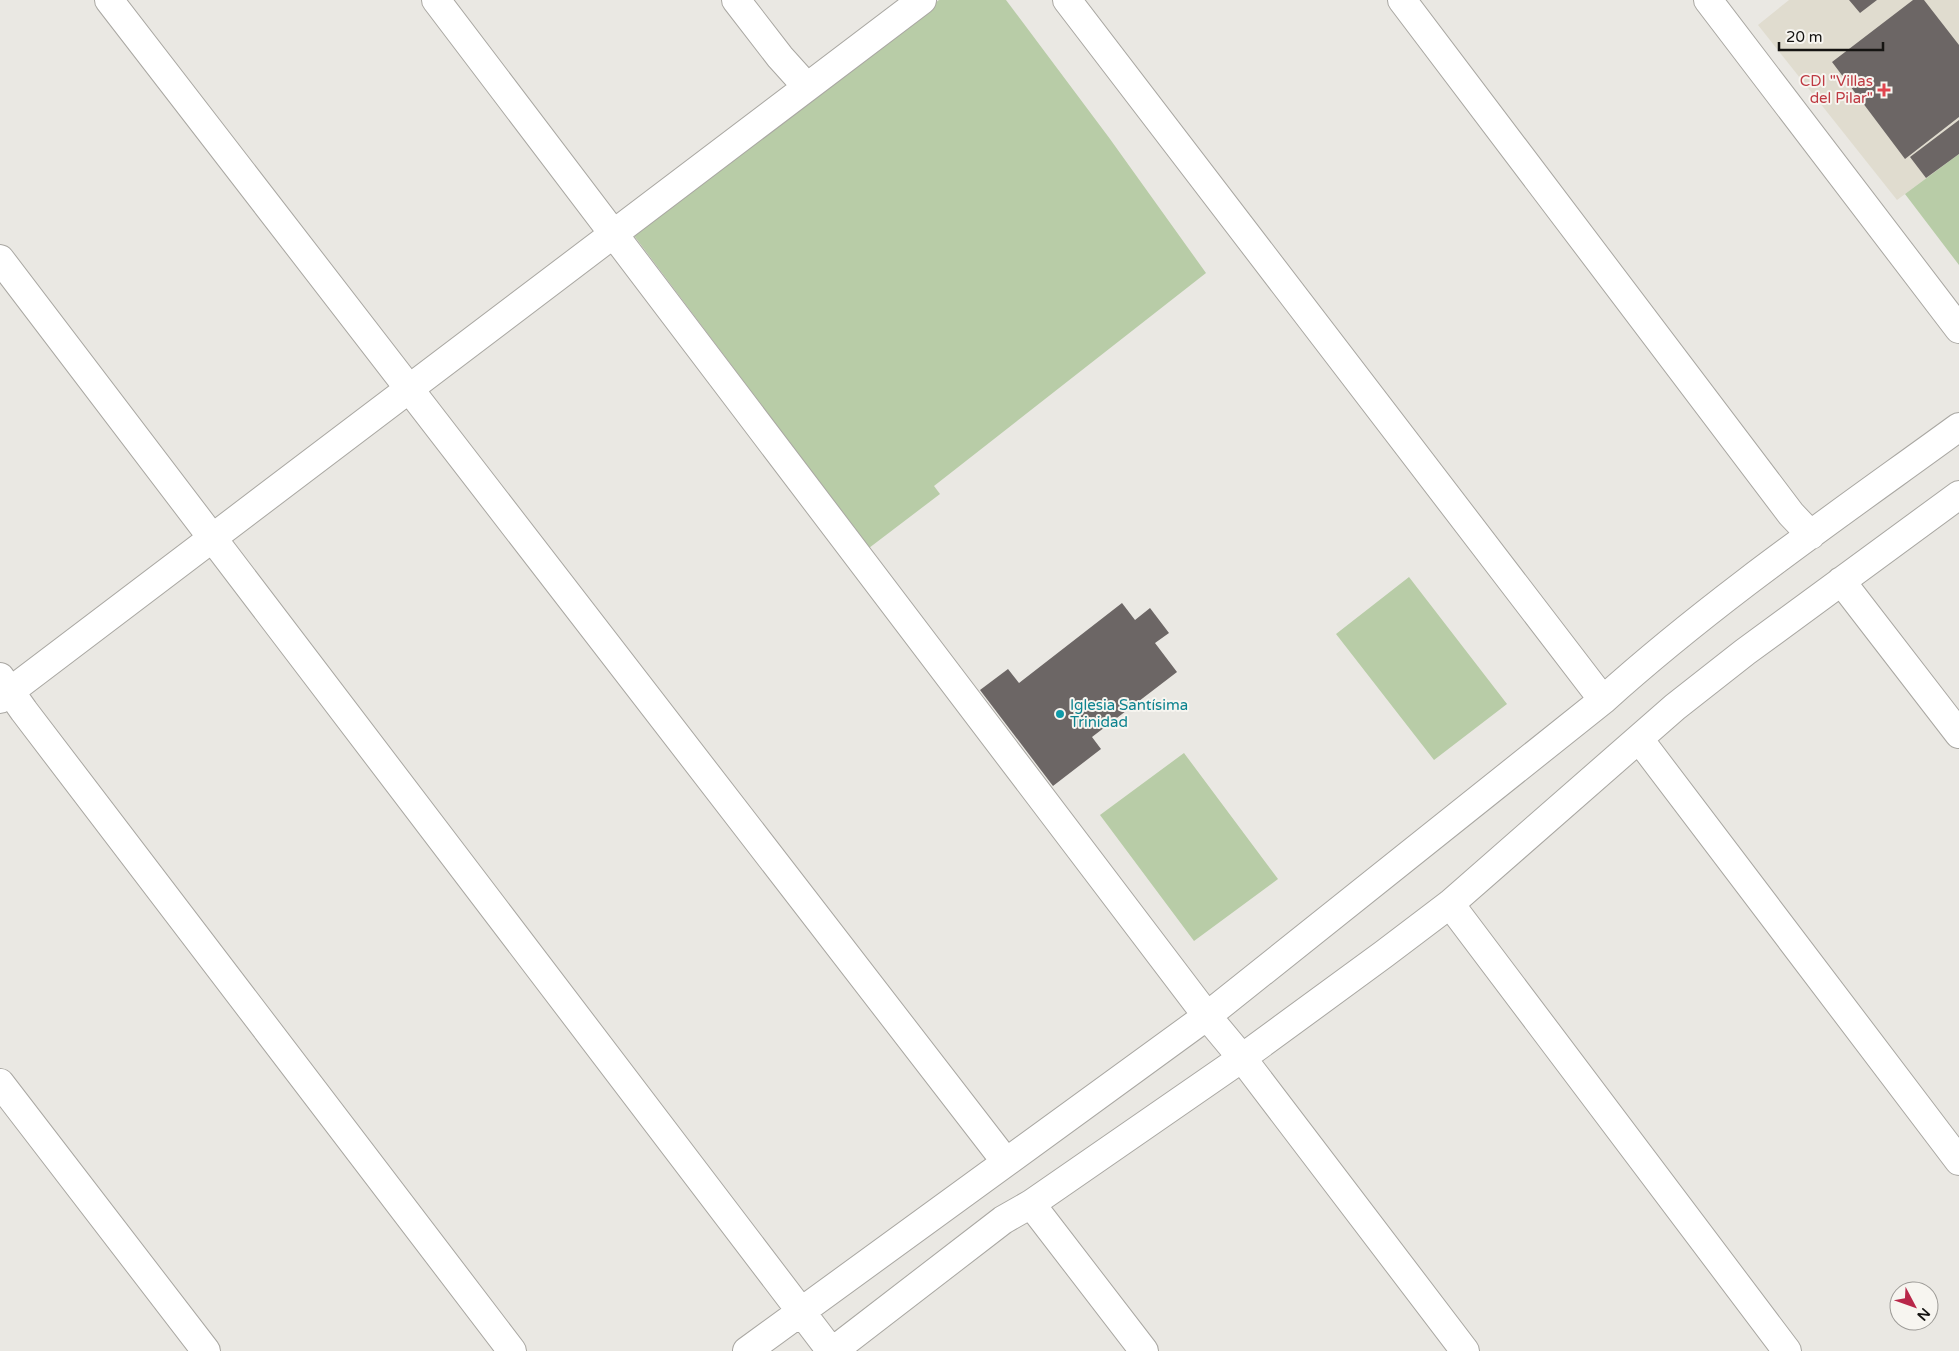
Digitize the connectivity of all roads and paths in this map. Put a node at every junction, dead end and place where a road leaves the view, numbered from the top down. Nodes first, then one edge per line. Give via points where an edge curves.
1 (110, 0) edge
2 (436, 0) edge
3 (736, 0) edge
4 (922, 0) edge
5 (1067, 0) edge
6 (1402, 0) edge
7 (1708, 0) edge
8 (807, 87) junction
9 (614, 234) junction
10 (0, 258) edge
11 (1959, 329) edge
12 (409, 389) junction
13 (1959, 427) edge
14 (1959, 495) edge
15 (1811, 535) junction
16 (213, 538) junction
17 (1842, 581) junction
18 (3, 689) edge
19 (1603, 700) junction
20 (1959, 734) edge
21 (1639, 739) junction
22 (1450, 904) junction
23 (1207, 1016) junction
24 (1242, 1058) junction
25 (0, 1083) edge
26 (1959, 1161) edge
27 (1006, 1162) junction
28 (1031, 1204) junction
29 (801, 1312) junction
30 (206, 1351) edge
31 (512, 1351) edge
32 (747, 1351) edge
33 (832, 1351) edge
34 (1144, 1351) edge
35 (1465, 1351) edge
36 (1786, 1351) edge

1 - 12 street
2 - 9 street
3 - 8 street
4 - 8 street
5 - 19 street
6 - 15 street via 1791,514
7 - 11 street
8 - 9 street
9 - 12 street
9 - 23 street
10 - 16 street
12 - 16 street
12 - 27 street
13 - 15 street
14 - 17 street
15 - 19 street via 1714,607
16 - 18 street
16 - 29 street
17 - 20 street
17 - 21 street via 1745,652
18 - 31 street
19 - 23 street
21 - 22 street
21 - 26 street
22 - 24 street
22 - 36 street
23 - 24 street
23 - 27 street
24 - 28 street
24 - 35 street
25 - 30 street
27 - 29 street
28 - 33 street via 1003,1220
28 - 34 street
29 - 32 street
29 - 33 street

